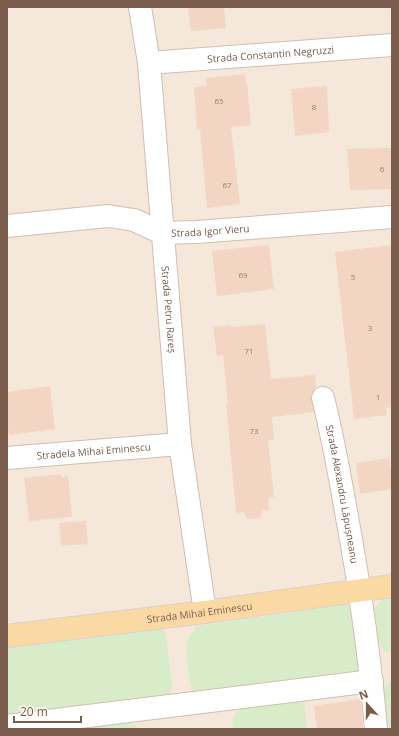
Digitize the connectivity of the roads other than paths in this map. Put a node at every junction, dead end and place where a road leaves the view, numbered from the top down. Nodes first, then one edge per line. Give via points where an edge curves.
1 (140, 7) edge
2 (392, 45) edge
3 (149, 63) junction
4 (392, 217) edge
5 (7, 226) edge
6 (162, 233) junction
7 (323, 398) dead end
8 (180, 444) junction
9 (7, 458) edge
10 (392, 586) edge
11 (360, 590) junction
12 (205, 612) junction
13 (7, 636) edge
14 (372, 680) junction
15 (7, 726) edge
16 (376, 729) edge

1 - 3 street, Strada Petru Rareș
2 - 3 street, Strada Constantin Negruzzi
3 - 6 street, Strada Petru Rareș
4 - 6 street, Strada Igor Vieru
5 - 6 street, Strada Igor Vieru via 108,216 134,220
6 - 8 street, Strada Petru Rareș
7 - 11 street, Strada Alexandru Lăpușneanu via 334,441
8 - 9 street, Stradela Mihai Eminescu
8 - 12 street, Strada Petru Rareș
10 - 11 main road, Strada Mihai Eminescu
11 - 12 main road, Strada Mihai Eminescu
11 - 14 street, Strada Alexandru Lăpușneanu
12 - 13 main road, Strada Mihai Eminescu
14 - 15 street
14 - 16 street, Strada Alexandru Lăpușneanu

